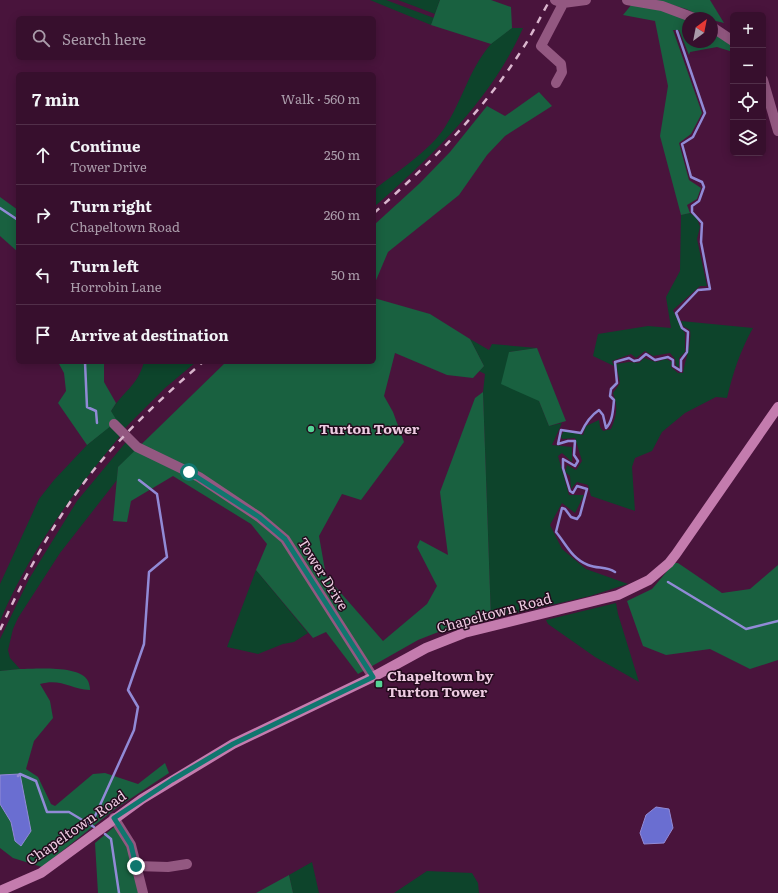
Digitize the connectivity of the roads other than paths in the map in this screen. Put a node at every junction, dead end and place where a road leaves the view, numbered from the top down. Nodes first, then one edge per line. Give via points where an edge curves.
1 (586, 0) edge
2 (627, 0) edge
3 (561, 1) edge
4 (682, 14) edge
5 (718, 31) edge
6 (730, 39) edge
7 (556, 83) dead end
8 (764, 84) edge
9 (775, 112) edge
10 (778, 131) edge
11 (778, 407) edge
12 (114, 424) dead end
13 (373, 677) junction
14 (114, 818) junction
15 (187, 864) dead end
16 (136, 866) junction
17 (0, 891) edge
18 (143, 893) edge

1 - 3 street
2 - 4 street via 662,6
3 - 7 street via 541,46 561,64 562,72
5 - 6 street
8 - 9 street
9 - 10 street
11 - 13 main road, Chapeltown Road via 676,554 649,580 611,598 450,637
12 - 13 street, Tower Drive via 138,446 199,477 259,517 285,539
13 - 14 main road, Chapeltown Road via 233,744
14 - 16 street via 131,845
14 - 17 main road, Chapeltown Road via 41,872
15 - 16 street via 168,867
16 - 18 street

